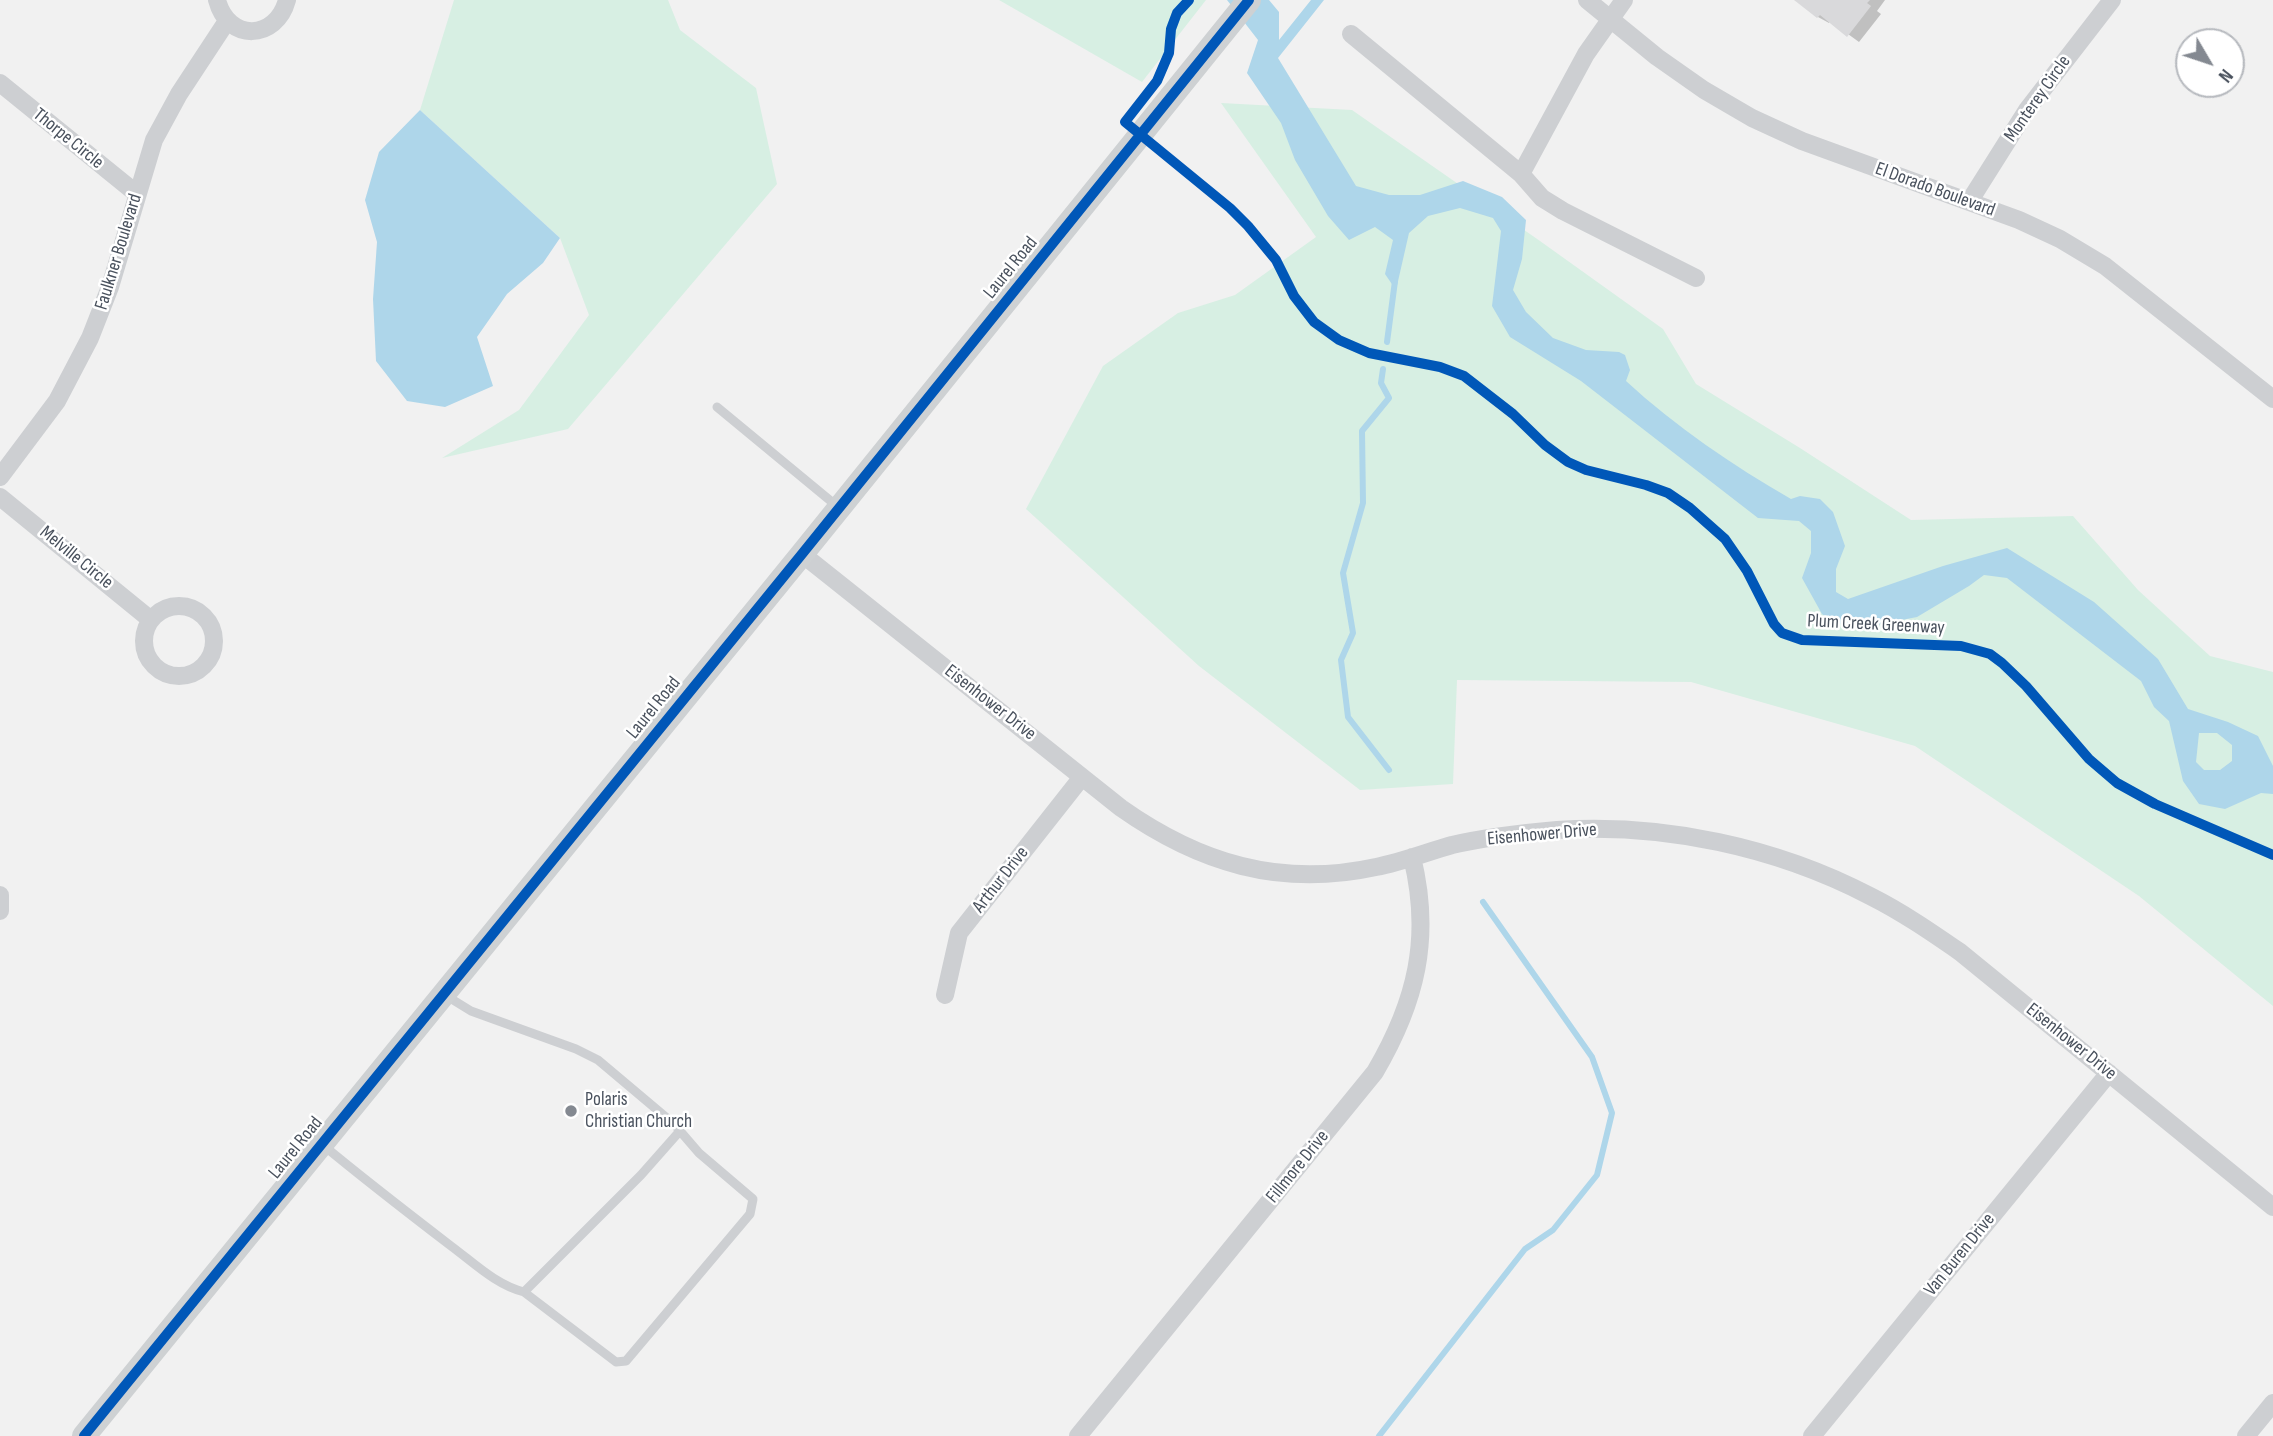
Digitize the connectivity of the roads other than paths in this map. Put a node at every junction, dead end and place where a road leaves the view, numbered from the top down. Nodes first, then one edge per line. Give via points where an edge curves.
1 (217, 0) edge
2 (288, 0) edge
3 (1249, 0) edge
4 (1587, 0) edge
5 (1624, 0) edge
6 (2112, 0) edge
7 (1610, 19) junction
8 (227, 21) junction
9 (1351, 34) dead end
10 (0, 83) edge
11 (1521, 174) junction
12 (137, 194) junction
13 (1969, 202) junction
14 (1696, 278) dead end
15 (2273, 399) edge
16 (717, 407) dead end
17 (0, 477) edge
18 (0, 497) edge
19 (839, 508) junction
20 (802, 554) junction
21 (151, 620) dead end
22 (1082, 777) junction
23 (1412, 857) junction
24 (0, 895) edge
25 (0, 911) edge
26 (444, 994) junction
27 (945, 995) dead end
28 (2109, 1073) junction
29 (679, 1132) junction
30 (322, 1144) junction
31 (2273, 1207) edge
32 (524, 1292) junction
33 (2273, 1403) edge
34 (84, 1436) edge
35 (1078, 1436) edge
36 (1812, 1436) edge
37 (2246, 1436) edge

1 - 8 street
2 - 8 street via 277,20 258,31
3 - 19 street, Laurel Road
4 - 7 street, El Dorado Boulevard
5 - 7 street
6 - 13 street, Monterey Circle via 2027,110
7 - 11 street
7 - 13 street, El Dorado Boulevard via 1695,84 1752,118
8 - 12 street, Faulkner Boulevard via 160,128
9 - 11 street
10 - 12 street, Thorpe Circle
11 - 14 street via 1542,198 1563,211
12 - 17 street, Faulkner Boulevard via 90,338 50,411
13 - 15 street, El Dorado Boulevard via 2060,239 2105,266
16 - 19 lane
18 - 21 street, Melville Circle
19 - 20 street, Laurel Road
20 - 22 street, Eisenhower Drive
20 - 26 street, Laurel Road
22 - 23 street, Eisenhower Drive via 1183,847 1258,870 1299,875 1341,873
22 - 27 street, Arthur Drive via 959,933
23 - 28 street, Eisenhower Drive via 1506,835 1559,830 1666,834 1771,856 1821,873 1916,922
23 - 35 street, Fillmore Drive via 1420,944 1415,980 1394,1041 1375,1072
24 - 25 street
26 - 29 lane via 471,1010 598,1060
26 - 30 street, Laurel Road
28 - 31 street, Eisenhower Drive
28 - 36 street, Van Buren Drive
29 - 32 lane
29 - 32 lane via 752,1199 752,1207 626,1361 616,1362
30 - 32 lane via 481,1269
30 - 34 street, Laurel Road
33 - 37 street

